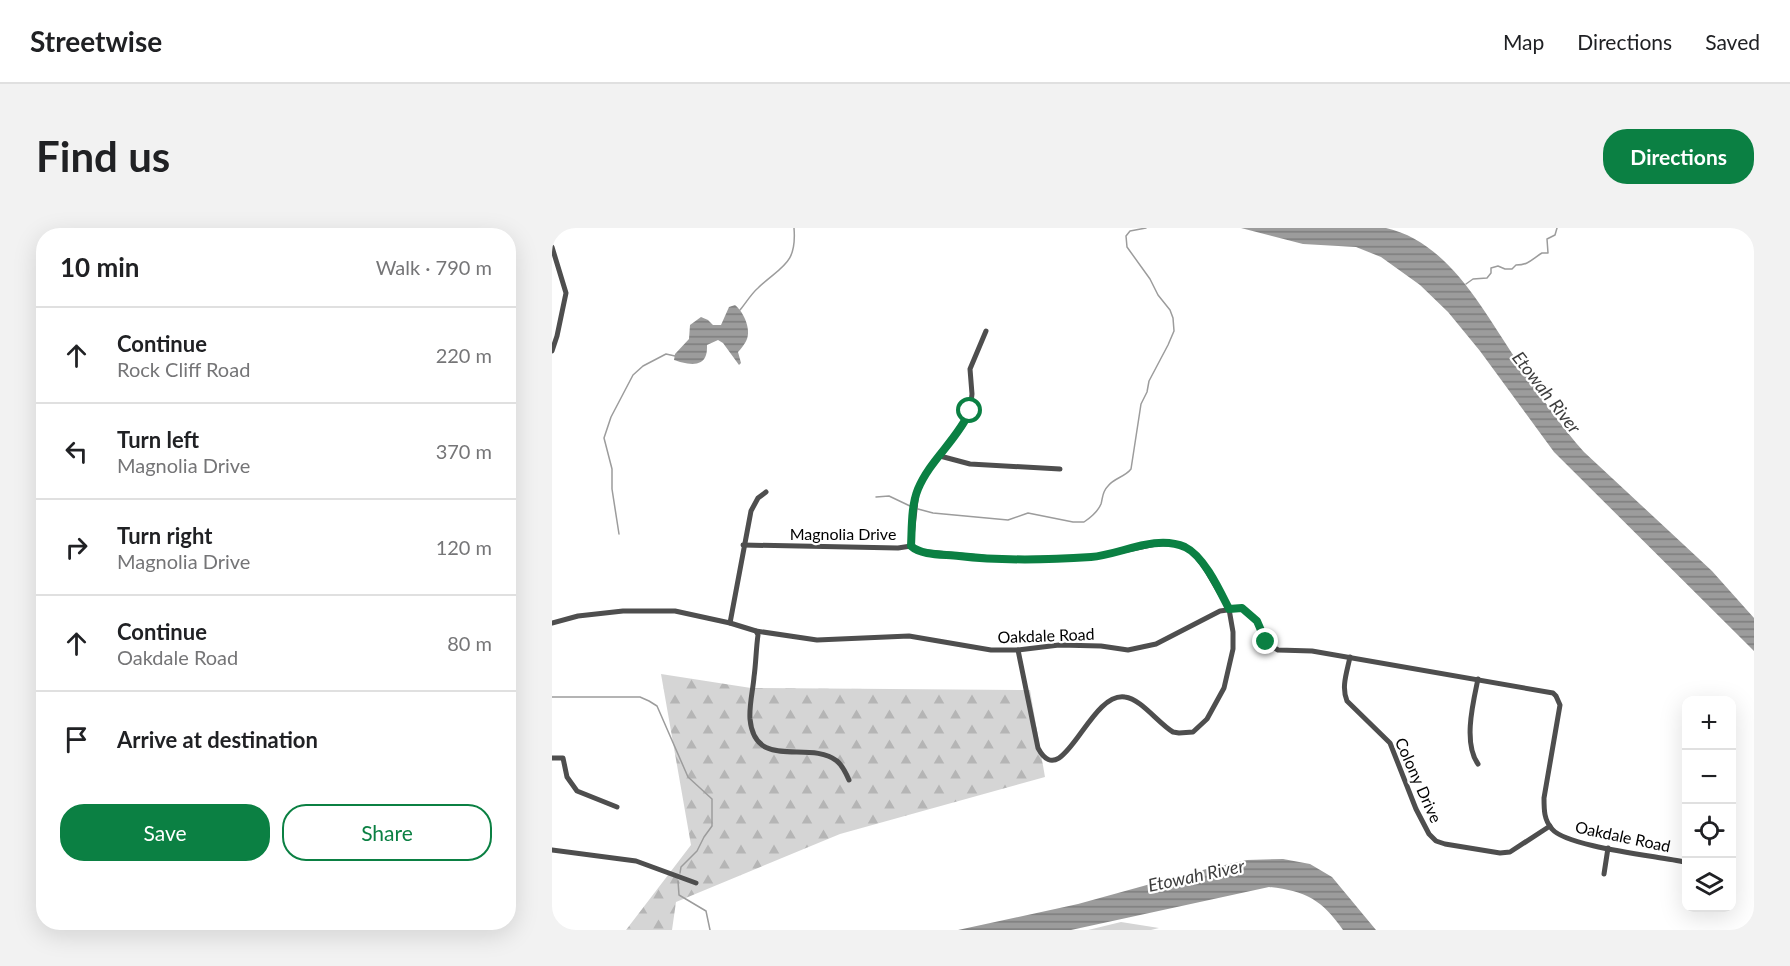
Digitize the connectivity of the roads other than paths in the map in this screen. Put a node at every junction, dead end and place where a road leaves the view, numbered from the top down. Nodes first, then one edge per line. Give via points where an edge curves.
1 (552, 247) edge
2 (986, 331) dead end
3 (552, 351) edge
4 (940, 456) junction
5 (1060, 469) dead end
6 (766, 492) dead end
7 (743, 545) junction
8 (911, 546) junction
9 (1229, 609) junction
10 (552, 623) edge
11 (730, 623) junction
12 (756, 631) junction
13 (1018, 650) junction
14 (1350, 657) junction
15 (1478, 679) junction
16 (552, 758) edge
17 (1478, 764) dead end
18 (849, 780) dead end
19 (1409, 791) junction
20 (1401, 793) dead end
21 (617, 807) dead end
22 (1550, 826) junction
23 (1608, 848) junction
24 (552, 850) edge
25 (1682, 862) edge
26 (1604, 874) dead end
27 (696, 883) dead end

1 - 3 street via 566,293
2 - 4 street via 970,369 970,411
4 - 5 street via 970,464
4 - 8 street via 917,491
6 - 7 street via 750,511
7 - 8 street, Magnolia Drive
7 - 11 street
8 - 9 street, Magnolia Drive via 917,551 1039,560 1095,557 1175,544 1198,557
9 - 13 street, Oakdale Road via 1140,648 1059,645
9 - 13 street via 1234,643 1229,670 1219,699 1200,727 1187,733 1173,732 1132,699 1120,696 1096,711 1070,750 1059,759 1046,758 1038,748
9 - 14 street via 1242,608 1248,612 1257,621 1265,642 1278,650
10 - 11 street, Oakdale Road via 623,611 675,611
11 - 12 street, Oakdale Road
12 - 13 street, Oakdale Road via 817,640 909,636 991,650
12 - 18 street via 750,717 756,738 772,750 829,756 843,767
14 - 15 street
14 - 19 street, Colony Drive via 1344,694 1347,701 1390,743
15 - 17 street via 1470,743
15 - 22 street via 1553,693 1559,701 1544,798
16 - 21 street via 563,758 567,777 577,790
19 - 20 street
19 - 22 street, Colony Drive via 1429,834 1445,844 1510,852
22 - 23 street, Oakdale Road via 1570,840
23 - 25 street, Oakdale Road
23 - 26 street
24 - 27 street via 636,861

